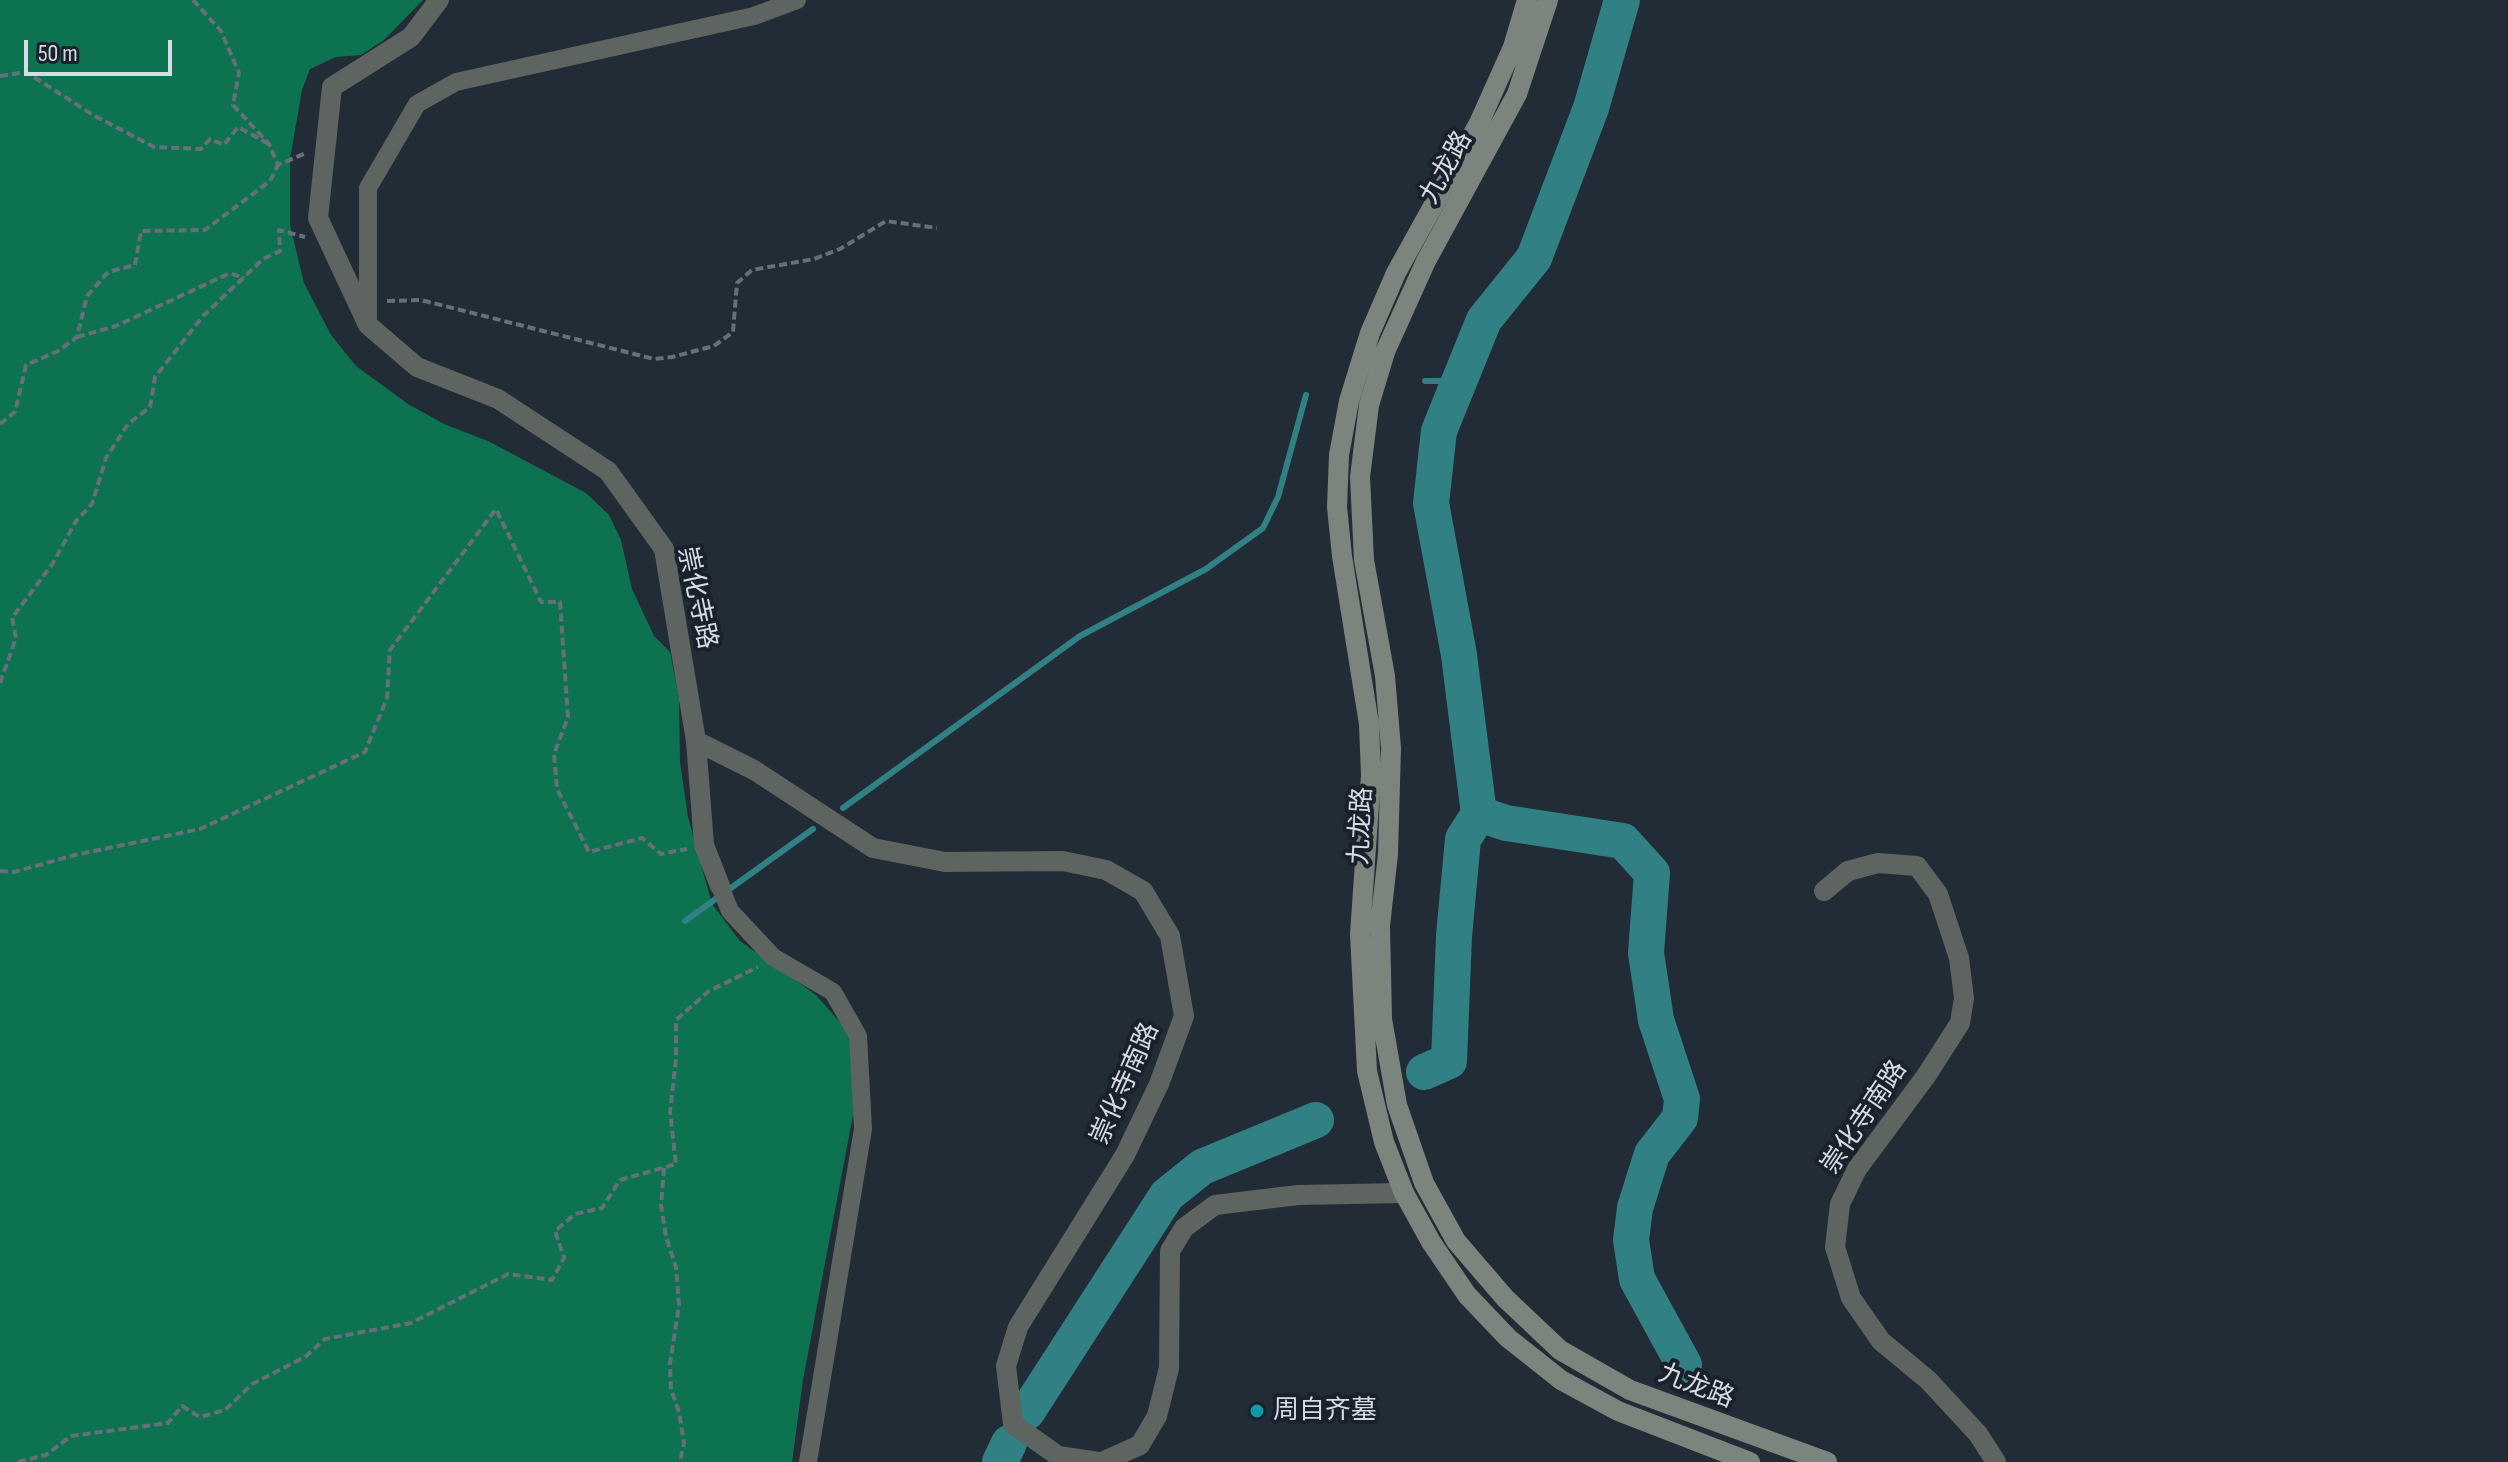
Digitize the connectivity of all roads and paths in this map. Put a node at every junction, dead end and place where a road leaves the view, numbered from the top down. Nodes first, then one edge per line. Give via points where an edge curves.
1 (193, 0) edge
2 (439, 0) edge
3 (797, 0) edge
4 (1527, 0) edge
5 (1548, 0) edge
6 (0, 76) edge
7 (269, 144) junction
8 (326, 146) junction
9 (278, 165) junction
10 (937, 228) dead end
11 (330, 243) junction
12 (244, 278) junction
13 (368, 302) junction
14 (368, 325) junction
15 (77, 337) junction
16 (0, 424) edge
17 (0, 683) edge
18 (696, 741) junction
19 (704, 845) junction
20 (0, 871) edge
21 (1824, 891) dead end
22 (723, 894) joint
23 (773, 957) junction
24 (664, 1168) junction
25 (1404, 1193) junction
26 (18, 1462) edge
27 (680, 1462) edge
28 (808, 1462) edge
29 (1101, 1462) edge
30 (1750, 1462) edge
31 (1827, 1462) edge
32 (1996, 1462) edge

1 - 7 path via 221,31 239,73 233,105
2 - 8 street, 崇化寺路 via 411,37 332,87
3 - 13 street via 754,16 456,82 417,104 368,188
4 - 25 main road, 九龙路 via 1513,47 1479,123 1396,273 1370,333 1339,455 1342,556 1370,749 1360,934 1367,1071 1384,1142
5 - 31 main road, 九龙路 via 1517,94 1426,261 1385,352 1369,405 1360,477 1364,560 1385,676 1391,748 1382,1019 1397,1105 1424,1183 1456,1241 1560,1350 1630,1390
6 - 7 path via 26,72 154,147 201,149 210,139 224,145 238,127
7 - 9 path
8 - 9 path
8 - 11 street, 崇化寺路 via 318,218
9 - 15 path via 270,181 205,230 141,231 135,265 108,272 87,296
10 - 13 path via 886,221 814,259 752,270 737,283 733,332 714,346 672,357 654,359 421,300
11 - 12 path via 279,230 280,251
11 - 14 street, 崇化寺路
12 - 15 path via 230,273 116,326
12 - 17 path via 183,337 155,377 150,407 128,424 106,458 92,504 12,618 16,638
13 - 14 street
14 - 18 street, 崇化寺路 via 417,367 498,399 608,471 664,549
15 - 16 path via 26,365 15,412
18 - 19 street, 崇化寺路
18 - 29 street, 崇化寺南路 via 754,770 873,848 945,862 1063,861 1106,870 1143,891 1170,936 1184,1016 1159,1084 1125,1155 1018,1327 1006,1366 1013,1424 1058,1456
19 - 20 path via 661,854 642,838 589,852 557,789 554,754 568,717 560,602 541,602 496,509 390,650 387,698 365,752 200,829
19 - 22 street, 崇化寺路
21 - 32 street, 崇化寺南路 via 1848,871 1878,863 1917,866 1938,894 1959,958 1964,998 1960,1023 1857,1169 1840,1204 1835,1247 1851,1298 1881,1341 1928,1380 1978,1434
22 - 23 street via 730,911
23 - 24 path via 709,991 676,1020 670,1112 676,1164
23 - 28 street via 833,992 858,1036 863,1129
24 - 26 path via 620,1180 602,1208 575,1214 555,1231 564,1258 552,1280 508,1274 411,1323 325,1339 305,1357 252,1384 225,1410 200,1417 182,1406 168,1423 71,1436 46,1455
24 - 27 path via 661,1205 679,1305 670,1364 684,1443
25 - 29 street, 崇化寺南路 via 1298,1195 1215,1205 1184,1228 1170,1251 1169,1368 1157,1416 1140,1445
25 - 30 main road, 九龙路 via 1467,1295 1508,1338 1561,1380 1618,1411

